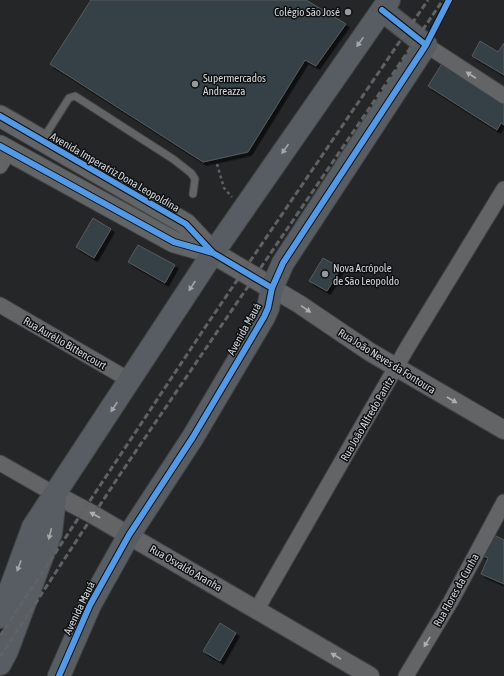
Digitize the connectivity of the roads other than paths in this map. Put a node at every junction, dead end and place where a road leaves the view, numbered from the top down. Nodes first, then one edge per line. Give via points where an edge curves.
1 (386, 5) edge
2 (426, 45) junction
3 (504, 96) edge
4 (0, 116) edge
5 (42, 141) junction
6 (3, 154) edge
7 (504, 189) edge
8 (193, 194) dead end
9 (213, 253) junction
10 (272, 288) junction
11 (0, 305) edge
12 (396, 368) junction
13 (131, 381) junction
14 (504, 430) edge
15 (0, 463) edge
16 (56, 495) junction
17 (504, 502) edge
18 (129, 535) junction
19 (257, 609) junction
20 (0, 617) edge
21 (0, 664) edge
22 (59, 676) edge
23 (370, 676) edge
24 (406, 676) edge

1 - 2 main road
1 -> 9 main road
3 -> 2 street
2 - 10 main road, Avenida Mauá via 284,263
4 - 5 main road, Avenida Imperatriz Dona Leopoldina
5 - 8 lane via 69,98 75,96 191,173 195,179
5 - 9 main road, Avenida Imperatriz Dona Leopoldina via 186,224
6 - 9 main road, Avenida Imperatriz Dona Leopoldina via 174,242
7 - 12 street, Rua João Alfredo Panitz
9 - 10 main road, Avenida Imperatriz Dona Leopoldina
9 -> 13 main road
10 -> 12 street, Rua João Neves da Fontoura
10 - 18 main road, Avenida Mauá via 264,318 193,437
11 - 13 street, Rua Aurélio Bittencourt
12 -> 14 street, Rua João Neves da Fontoura
12 - 19 street, Rua João Alfredo Panitz
13 -> 16 main road
15 - 16 street, Rua Osvaldo Aranha
18 -> 16 street, Rua Osvaldo Aranha
16 -> 20 main road via 33,527
16 -> 21 main road via 51,533
17 -> 24 street, Rua Flores da Cunha via 451,601
18 - 19 street, Rua Osvaldo Aranha
18 - 22 main road, Avenida Mauá via 90,605
23 -> 19 street, Rua Osvaldo Aranha

